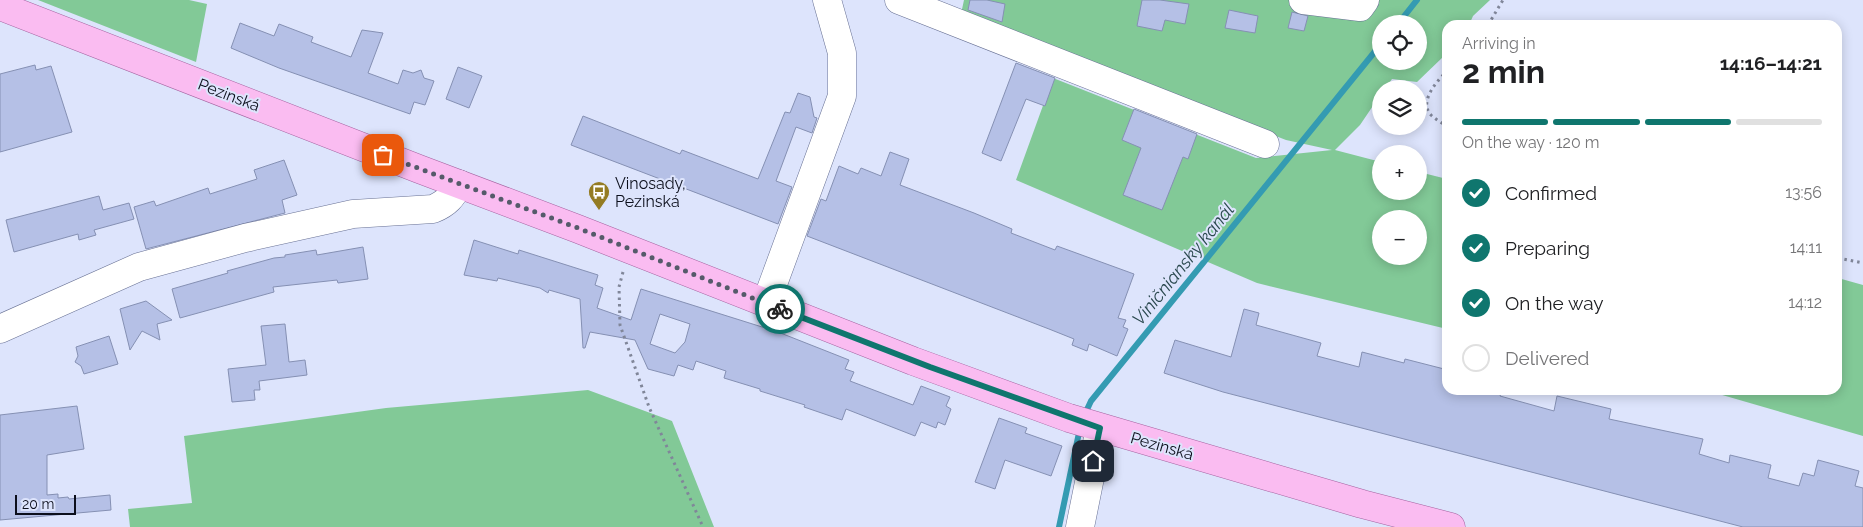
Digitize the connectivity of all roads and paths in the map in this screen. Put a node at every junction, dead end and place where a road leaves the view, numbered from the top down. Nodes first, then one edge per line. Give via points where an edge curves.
1 (827, 0) edge
2 (899, 0) edge
3 (1303, 0) edge
4 (1365, 0) edge
5 (1503, 0) edge
6 (0, 6) edge
7 (1491, 20) edge
8 (1442, 78) edge
9 (1442, 123) edge
10 (1265, 144) dead end
11 (458, 184) junction
12 (629, 249) junction
13 (1842, 259) edge
14 (1863, 263) edge
15 (766, 303) junction
16 (0, 329) edge
17 (1085, 423) junction
18 (703, 527) edge
19 (1080, 527) edge
20 (1451, 527) edge

1 - 15 street via 842,53 842,96
2 - 10 street
3 - 4 street via 1360,6
5 - 7 path
6 - 11 main road, Pezinská
8 - 9 path via 1429,94 1426,105 1430,114
11 - 12 main road, Pezinská
11 - 16 street via 451,198 433,209 353,214 245,238 138,267
12 - 15 main road, Pezinská
12 - 18 path via 619,287 620,325 650,407
13 - 14 path
15 - 17 main road, Pezinská
17 - 19 street
17 - 20 main road, Pezinská

